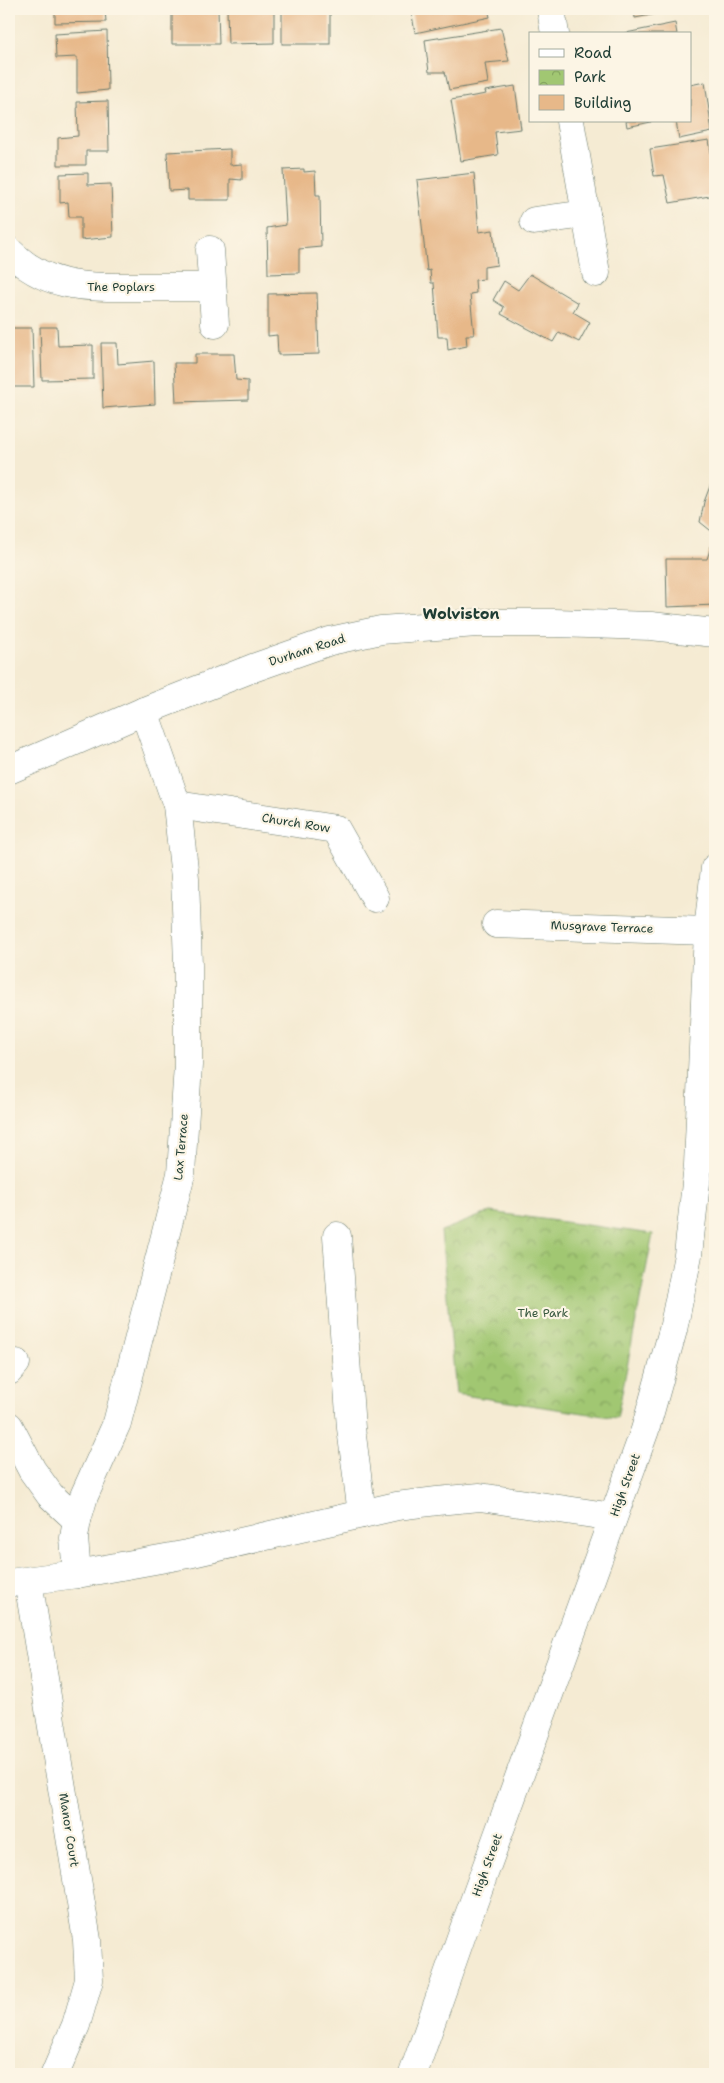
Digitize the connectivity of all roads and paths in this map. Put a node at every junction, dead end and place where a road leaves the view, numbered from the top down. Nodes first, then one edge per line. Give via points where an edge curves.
1 (551, 9) edge
2 (555, 32) edge
3 (570, 122) edge
4 (586, 214) junction
5 (534, 221) dead end
6 (210, 250) dead end
7 (9, 251) edge
8 (596, 273) dead end
9 (212, 287) junction
10 (214, 324) dead end
11 (715, 633) edge
12 (144, 711) junction
13 (9, 770) edge
14 (177, 805) junction
15 (715, 868) edge
16 (374, 898) dead end
17 (496, 924) dead end
18 (708, 931) junction
19 (337, 1236) dead end
20 (9, 1426) edge
21 (362, 1514) junction
22 (613, 1518) junction
23 (77, 1520) junction
24 (77, 1574) junction
25 (18, 1582) edge
26 (55, 2074) edge
27 (413, 2074) edge

1 - 2 street
3 - 4 street
4 - 5 street
4 - 8 street
6 - 9 street
7 - 9 street, The Poplars via 48,278 82,287
9 - 10 street
11 - 12 street, Durham Road via 651,626 555,622 476,622 381,630 330,641
12 - 13 street, Durham Road
12 - 14 street, Lax Terrace
14 - 16 street, Church Row via 336,829
14 - 23 street, Lax Terrace via 185,878 188,965 188,1065 181,1174 117,1423 84,1496
15 - 18 street, High Street
17 - 18 street, Musgrave Terrace
18 - 22 street, High Street via 698,1165 688,1255 673,1330 645,1430
19 - 21 street via 351,1428
20 - 23 street via 32,1470 50,1495
21 - 22 street via 397,1506 480,1497
21 - 24 street via 188,1554
22 - 27 street, High Street
23 - 24 street, Lax Terrace via 74,1538
24 - 25 street
25 - 26 street, Manor Court via 87,1940 89,1980 76,2025

